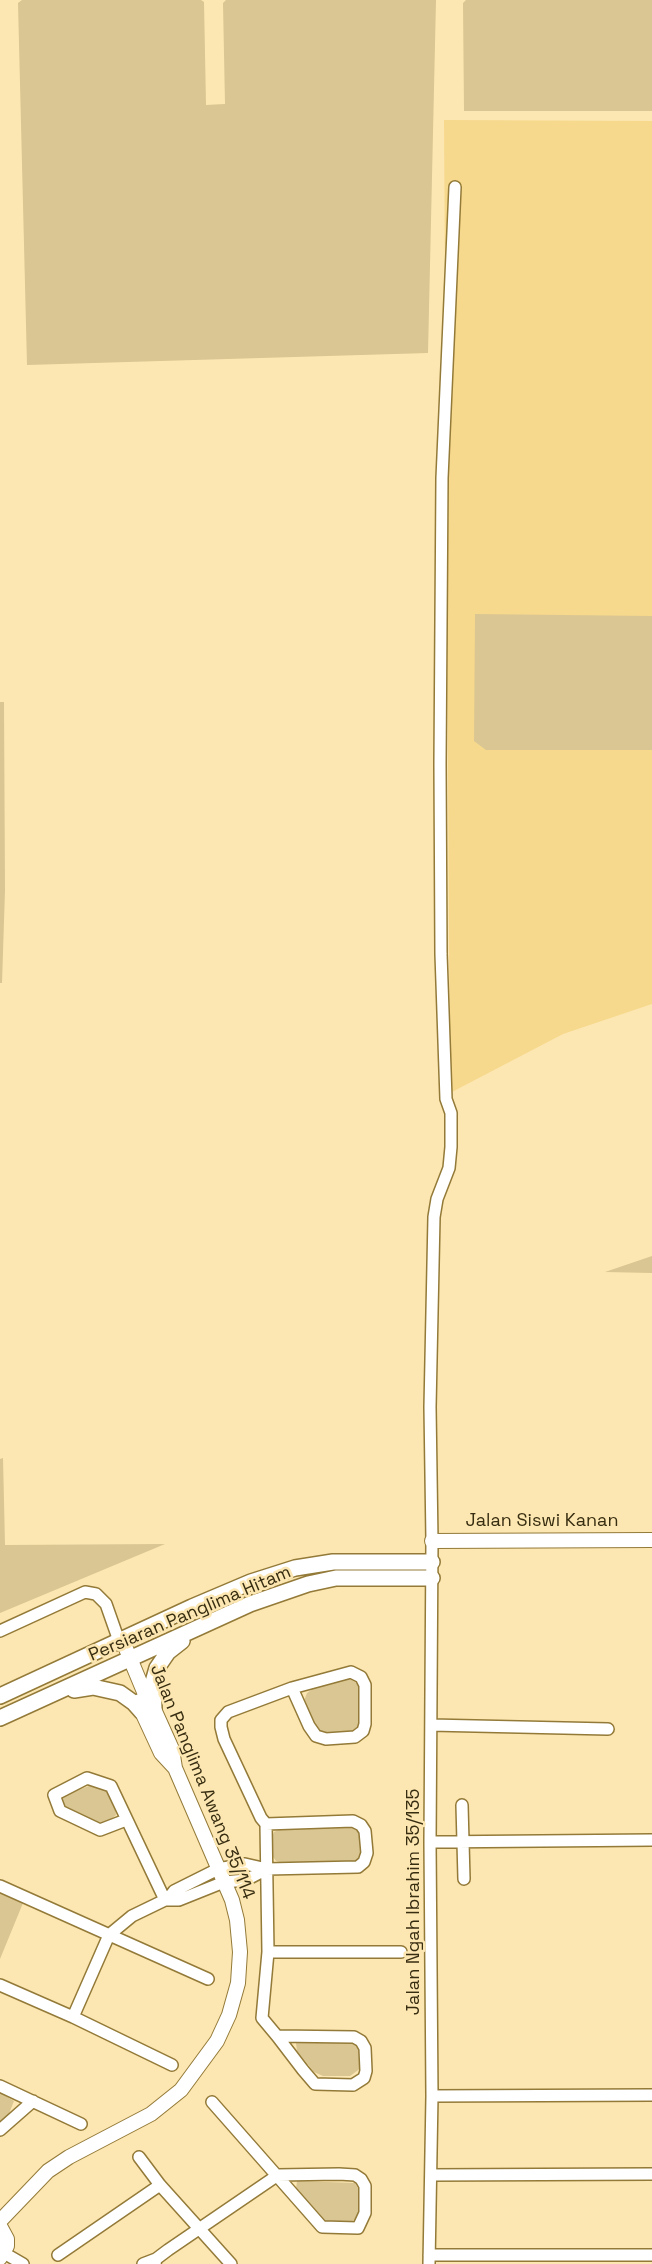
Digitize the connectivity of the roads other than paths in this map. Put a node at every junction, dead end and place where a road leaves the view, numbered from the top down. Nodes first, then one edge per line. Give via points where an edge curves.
1 (455, 187) dead end
2 (652, 1540) edge
3 (432, 1541) junction
4 (432, 1562) junction
5 (432, 1578) junction
6 (199, 1628) junction
7 (0, 1631) edge
8 (118, 1641) junction
9 (127, 1661) junction
10 (292, 1688) junction
11 (57, 1692) junction
12 (0, 1696) edge
13 (148, 1710) junction
14 (0, 1718) edge
15 (431, 1725) junction
16 (608, 1729) dead end
17 (462, 1805) dead end
18 (126, 1820) junction
19 (266, 1824) junction
20 (652, 1840) edge
21 (430, 1842) junction
22 (463, 1842) junction
23 (218, 1869) junction
24 (267, 1869) junction
25 (464, 1879) dead end
26 (224, 1882) junction
27 (0, 1886) edge
28 (166, 1900) junction
29 (109, 1935) junction
30 (268, 1952) junction
31 (401, 1952) dead end
32 (208, 1979) dead end
33 (0, 1985) edge
34 (73, 2017) junction
35 (277, 2036) junction
36 (172, 2064) dead end
37 (0, 2086) edge
38 (652, 2095) edge
39 (432, 2096) junction
40 (33, 2101) junction
41 (212, 2102) dead end
42 (81, 2124) dead end
43 (0, 2130) edge
44 (139, 2157) dead end
45 (652, 2174) edge
46 (278, 2175) junction
47 (431, 2175) junction
48 (160, 2185) junction
49 (0, 2221) edge
50 (0, 2226) edge
51 (200, 2229) junction
52 (58, 2254) dead end
53 (652, 2255) edge
54 (2, 2256) edge
55 (429, 2260) edge
56 (155, 2261) edge
57 (23, 2264) edge
58 (144, 2264) edge
59 (230, 2264) edge

1 - 3 street, Jalan Ngah Ibrahim 35/135 via 442,478 440,754 442,964 446,1099 451,1113 451,1147 449,1168 437,1198 434,1217 430,1407
2 - 3 street, Jalan Siswi Kanan
3 - 4 street, Jalan Ngah Ibrahim 35/135
4 - 5 street, Jalan Ngah Ibrahim 35/135
4 - 8 main road, Persiaran Panglima Hitam via 333,1562 295,1568 251,1582
5 - 6 main road, Persiaran Panglima Hitam via 336,1578 308,1584 250,1604
5 - 15 street, Jalan Ngah Ibrahim 35/135
6 - 9 main road, Persiaran Panglima Hitam
6 - 13 main road via 168,1652 157,1668
7 - 8 street via 85,1592 96,1594 106,1604
8 - 9 street, Jalan Panglima Awang 35/114
8 - 12 main road, Persiaran Panglima Hitam
9 - 11 main road, Persiaran Panglima Hitam
9 - 13 street, Jalan Panglima Awang 35/114 via 140,1702
10 - 10 street via 351,1672 360,1677 365,1685 364,1731 348,1739 326,1740 316,1736
10 - 19 street via 228,1712 221,1720 224,1739
11 - 13 main road via 93,1687 120,1693
11 - 14 main road, Persiaran Panglima Hitam
13 - 23 street, Jalan Panglima Awang 35/114 via 161,1753 175,1768
15 - 16 street
15 - 21 street, Jalan Ngah Ibrahim 35/135
17 - 22 street
18 - 18 street via 111,1786 99,1781 87,1778 54,1795 60,1811 100,1830
18 - 28 street
19 - 24 street
19 - 24 street via 354,1821 361,1825 367,1843 364,1862 358,1867
20 - 22 street
21 - 22 street
21 - 39 street, Jalan Ngah Ibrahim 35/135
22 - 25 street
23 - 24 street via 245,1864
23 - 26 street, Jalan Panglima Awang 35/114
23 - 28 street via 174,1891
24 - 26 street via 246,1880
24 - 30 street
26 - 28 street via 179,1900
26 - 49 street, Jalan Panglima Awang 35/114 via 238,1920 238,1983 229,2015 203,2063 181,2090 151,2114 48,2171
27 - 29 street
28 - 29 street via 132,1916
29 - 32 street
29 - 34 street
30 - 31 street
30 - 35 street via 262,2018
33 - 34 street
34 - 36 street
35 - 35 street via 354,2037 365,2048 364,2078 353,2085 315,2084
37 - 40 street
38 - 39 street
39 - 47 street, Jalan Ngah Ibrahim 35/135
40 - 42 street
40 - 43 street
41 - 46 street
44 - 48 street
45 - 47 street
46 - 46 street via 355,2175 365,2186 365,2214 358,2228 322,2227
46 - 51 street
47 - 55 street, Jalan Ngah Ibrahim 35/135
48 - 51 street
48 - 52 street
50 - 54 street via 7,2239
51 - 56 street
51 - 59 street
53 - 55 street
54 - 57 street
56 - 58 street

